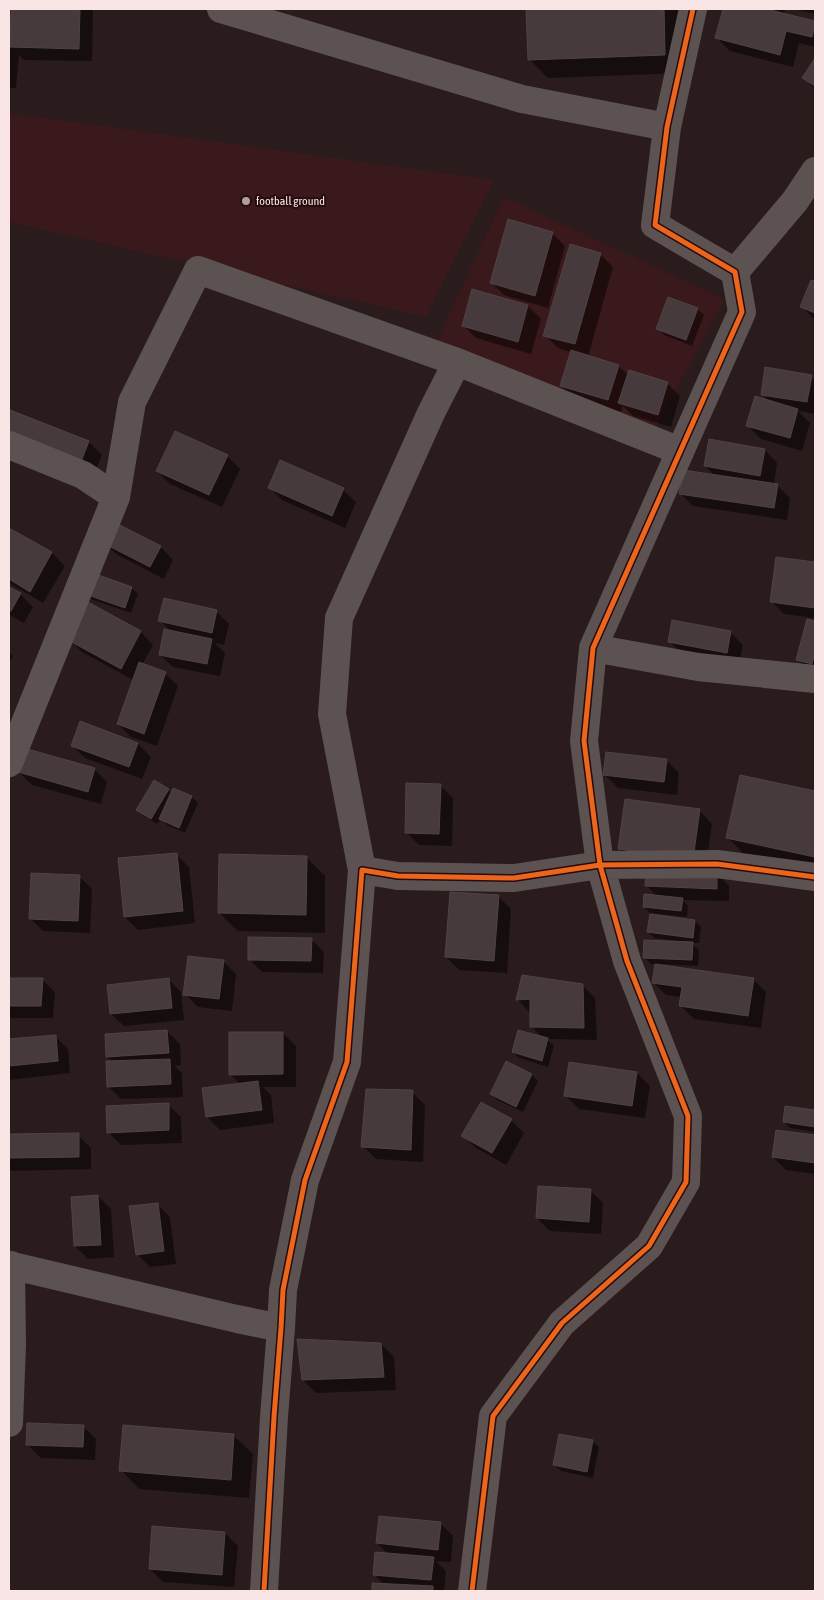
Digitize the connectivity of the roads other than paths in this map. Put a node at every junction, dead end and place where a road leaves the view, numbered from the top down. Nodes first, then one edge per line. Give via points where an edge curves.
1 (221, 9) edge
2 (693, 9) edge
3 (667, 127) junction
4 (815, 171) edge
5 (735, 272) junction
6 (457, 362) junction
7 (9, 445) edge
8 (680, 451) junction
9 (116, 498) junction
10 (593, 648) junction
11 (815, 678) edge
12 (9, 763) edge
13 (600, 865) junction
14 (362, 870) junction
15 (815, 877) edge
16 (10, 1265) edge
17 (282, 1328) junction
18 (9, 1423) edge
19 (264, 1591) edge
20 (472, 1591) edge

1 - 3 street via 522,99
2 - 3 street
3 - 5 street via 655,225
4 - 5 street via 795,201
5 - 8 street via 742,312
6 - 8 street
6 - 9 street via 198,270 132,402
6 - 14 street via 339,618 332,714
7 - 9 street via 83,475
8 - 10 street
9 - 12 street
10 - 11 street via 698,667
10 - 13 street via 584,741
13 - 14 street via 514,878 398,876
13 - 15 street via 718,864
13 - 20 street via 627,961 688,1116 686,1182 649,1246 562,1324 493,1416
14 - 17 street via 347,1062 304,1180 283,1290
16 - 17 street
16 - 18 street via 12,1345
17 - 19 street

